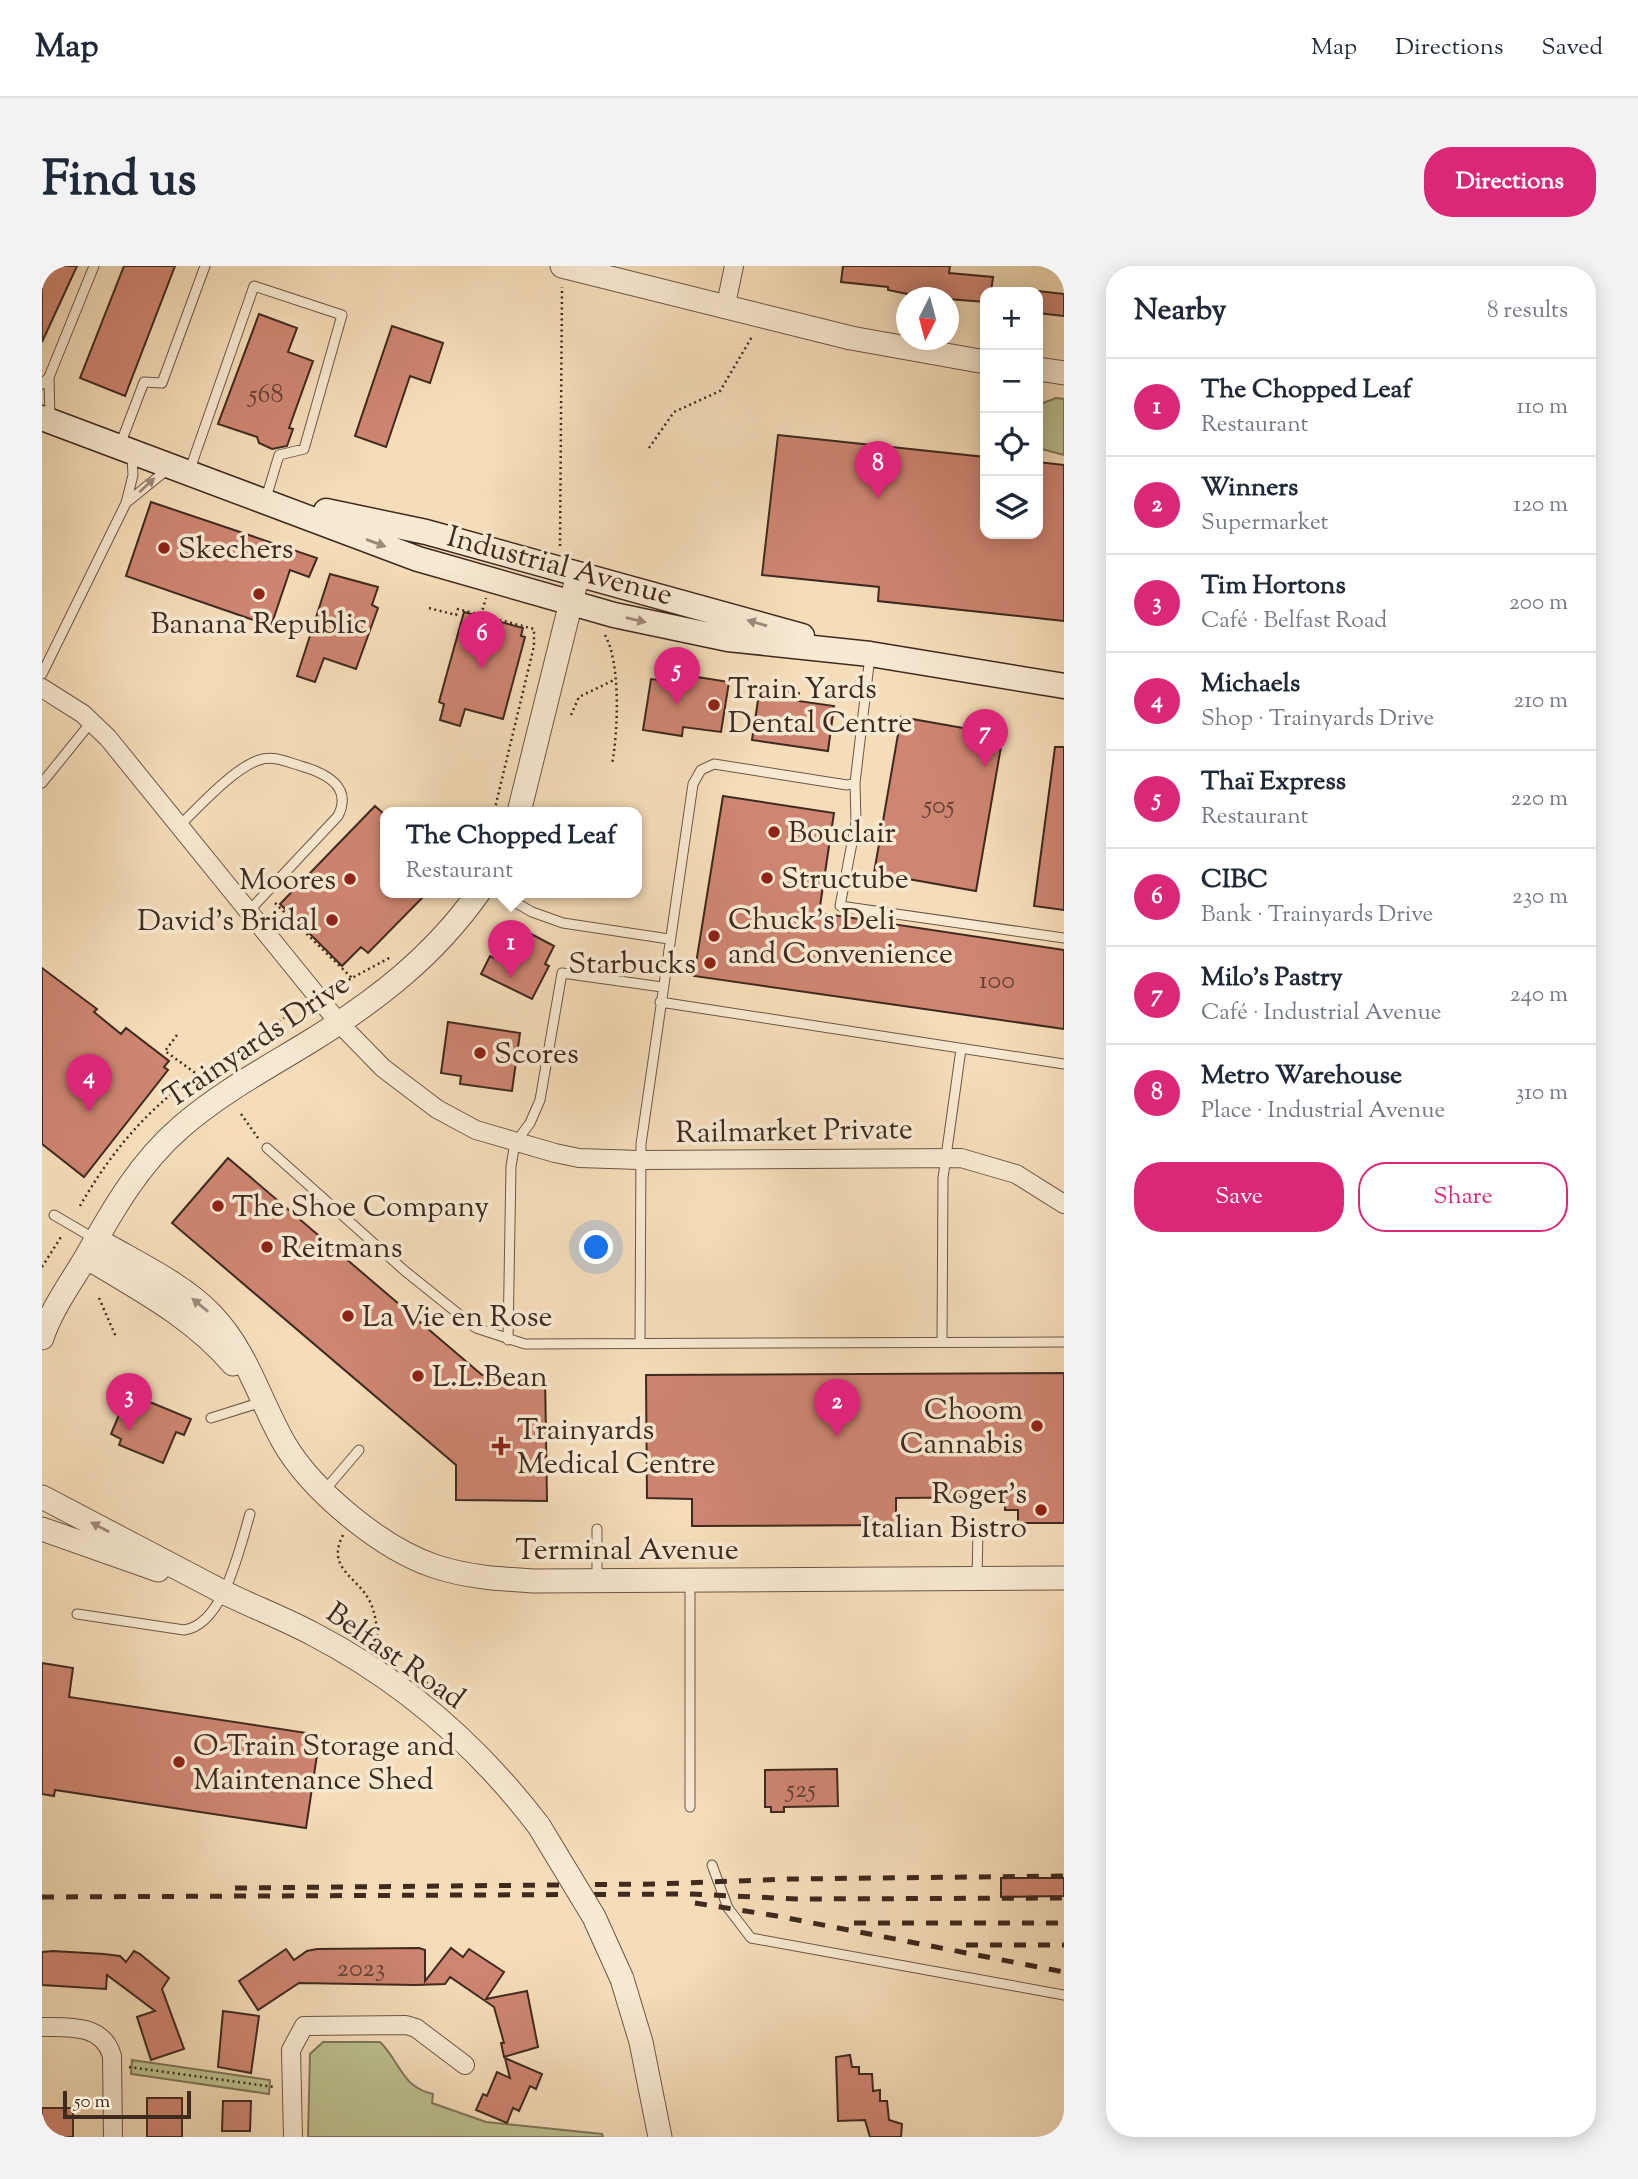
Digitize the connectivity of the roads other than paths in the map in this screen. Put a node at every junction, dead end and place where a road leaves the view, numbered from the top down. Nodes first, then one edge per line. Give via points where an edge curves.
1 (94, 266) edge
2 (205, 266) edge
3 (563, 266) edge
4 (734, 266) edge
5 (724, 309) junction
6 (980, 361) edge
7 (1043, 370) edge
8 (1064, 373) edge
9 (45, 380) edge
10 (46, 420) edge
11 (125, 449) junction
12 (181, 470) junction
13 (255, 496) junction
14 (126, 503) junction
15 (578, 574) junction
16 (570, 603) junction
17 (870, 654) junction
18 (42, 674) edge
19 (1064, 686) edge
20 (42, 688) edge
21 (92, 721) junction
22 (42, 783) edge
23 (855, 783) junction
24 (520, 807) edge
25 (180, 825) junction
26 (474, 898) edge
27 (508, 898) edge
28 (249, 911) junction
29 (669, 939) junction
30 (1064, 939) edge
31 (662, 986) junction
32 (660, 1002) junction
33 (339, 1023) junction
34 (961, 1049) junction
35 (1064, 1064) edge
36 (515, 1143) junction
37 (267, 1148) road end
38 (944, 1157) junction
39 (640, 1160) junction
40 (1064, 1204) edge
41 (54, 1215) dead end
42 (91, 1248) junction
43 (43, 1333) edge
44 (508, 1340) junction
45 (942, 1341) junction
46 (1064, 1342) edge
47 (640, 1344) junction
48 (265, 1401) junction
49 (211, 1418) dead end
50 (359, 1450) dead end
51 (324, 1490) junction
52 (42, 1497) edge
53 (250, 1514) dead end
54 (42, 1529) edge
55 (597, 1529) dead end
56 (978, 1532) dead end
57 (1064, 1578) edge
58 (977, 1579) junction
59 (597, 1582) junction
60 (690, 1582) junction
61 (225, 1593) junction
62 (77, 1614) dead end
63 (690, 1807) dead end
64 (712, 1864) dead end
65 (1064, 1995) edge
66 (42, 2027) edge
67 (465, 2065) dead end
68 (113, 2137) edge
69 (293, 2137) edge
70 (660, 2137) edge

1 - 9 lane
2 - 11 lane via 162,383 144,382
3 - 5 street
4 - 5 street
5 - 6 street
7 - 8 street
9 - 10 lane
10 - 11 main road, Industrial Avenue
11 - 12 main road, Industrial Avenue
11 - 14 lane via 134,465
12 - 13 main road, Industrial Avenue
12 - 13 lane via 254,286 342,315 304,449 279,456
14 -> 12 lane via 150,481
13 - 15 main road, Industrial Avenue via 426,532
13 -> 16 main road, Industrial Avenue via 418,559
14 - 18 lane
15 - 16 street
17 -> 15 main road, Industrial Avenue
16 -> 17 main road, Industrial Avenue via 728,639
16 - 24 street
17 - 19 main road, Industrial Avenue
17 - 23 lane
20 - 21 street, Railmarket Private
21 - 22 lane
21 - 25 street, Railmarket Private
23 - 29 lane via 714,764 701,770 693,784
23 - 30 lane via 856,822 839,906
25 - 28 street, Railmarket Private
25 - 28 lane via 259,760 280,759 323,773 337,784 342,796 338,816
26 - 33 street, Trainyards Drive via 434,949
27 - 29 lane via 563,923
28 - 33 street, Railmarket Private
29 - 31 lane
31 - 32 lane
31 - 36 lane via 562,973 540,1100
32 - 34 lane
32 - 39 lane
33 - 36 street, Railmarket Private via 383,1069 420,1098 476,1130
33 - 42 street, Trainyards Drive via 238,1084 179,1128 135,1176
34 - 35 lane
34 - 38 lane
36 - 39 street, Railmarket Private via 579,1158
36 - 44 lane via 509,1213
37 - 44 lane via 442,1302 475,1328
38 - 39 street, Railmarket Private
38 - 40 street, Railmarket Private via 997,1166
38 - 45 lane
39 - 47 lane
41 - 42 lane
42 - 43 street, Trainyards Drive
42 - 48 street, Terminal Avenue via 176,1287 211,1315 247,1364
44 - 47 lane
45 - 46 lane
45 - 47 lane
48 - 49 lane
48 - 51 street, Terminal Avenue via 295,1458
50 - 51 lane
51 - 59 street, Terminal Avenue via 402,1551 451,1571 501,1579
61 -> 52 street, Belfast Road
53 - 61 lane
54 - 61 street, Belfast Road
55 - 59 lane
56 - 58 lane
57 - 58 street, Terminal Avenue
58 - 60 street, Terminal Avenue
59 - 60 street, Terminal Avenue
60 - 63 lane
61 - 62 lane via 192,1629
61 - 70 street, Belfast Road, bridge via 315,1635 408,1694 464,1741 516,1796 576,1884 622,1979 641,2042
64 - 65 lane via 728,1908 751,1938
66 - 68 street via 97,2034 108,2044 113,2065
67 - 69 street via 406,2025 312,2025 300,2030 293,2042

